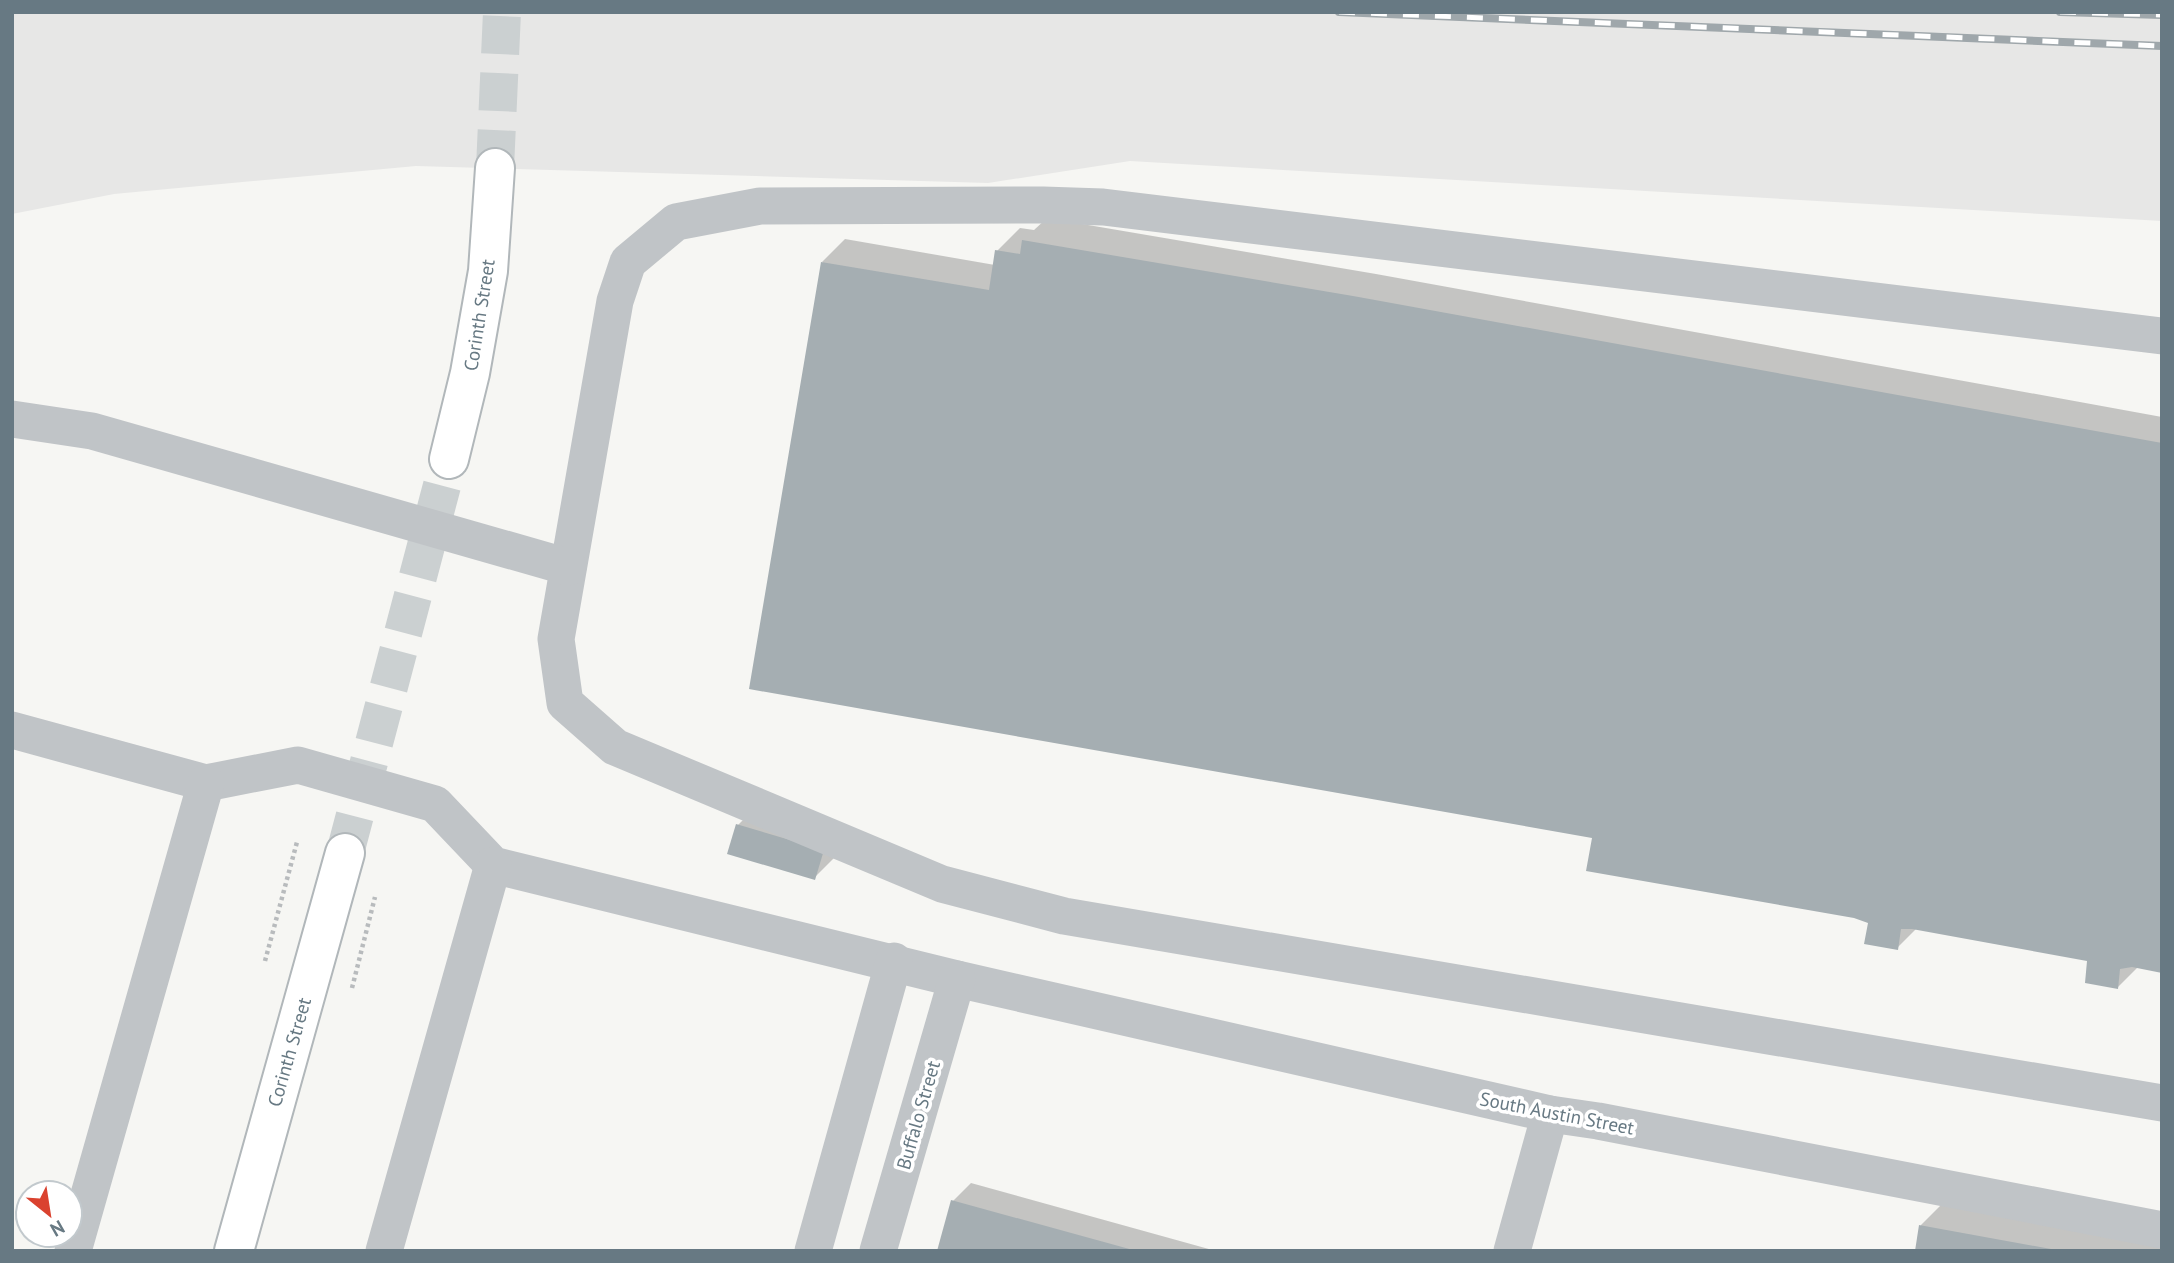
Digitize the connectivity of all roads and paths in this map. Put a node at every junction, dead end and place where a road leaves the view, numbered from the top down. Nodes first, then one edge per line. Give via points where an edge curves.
1 (495, 168) tunnel mouth
2 (2162, 336) edge
3 (12, 419) edge
4 (449, 459) tunnel mouth
5 (568, 567) junction
6 (12, 730) edge
7 (206, 783) junction
8 (297, 842) dead end
9 (345, 853) tunnel mouth
10 (494, 865) junction
11 (378, 889) dead end
12 (265, 961) dead end
13 (894, 961) junction
14 (957, 979) junction
15 (352, 988) dead end
16 (2162, 1102) edge
17 (1550, 1114) junction
18 (2162, 1230) edge
19 (74, 1251) edge
20 (234, 1251) edge
21 (384, 1251) edge
22 (813, 1251) edge
23 (878, 1251) edge
24 (1512, 1251) edge

1 - 4 main road, Corinth Street via 488,271
2 - 5 street via 1103,207 760,206 676,222 628,262 614,301
3 - 5 street via 92,432
5 - 16 street via 556,639 565,703 615,747 942,884 1064,916
6 - 7 street
7 - 10 street via 298,765 435,804
7 - 19 street
8 - 12 path
9 - 20 main road, Corinth Street
10 - 13 street, South Austin Street
10 - 21 street
11 - 15 path
13 - 14 street, South Austin Street
13 - 22 street
14 - 17 street, South Austin Street
14 - 23 street, Buffalo Street
17 - 18 street, South Austin Street
17 - 24 street

